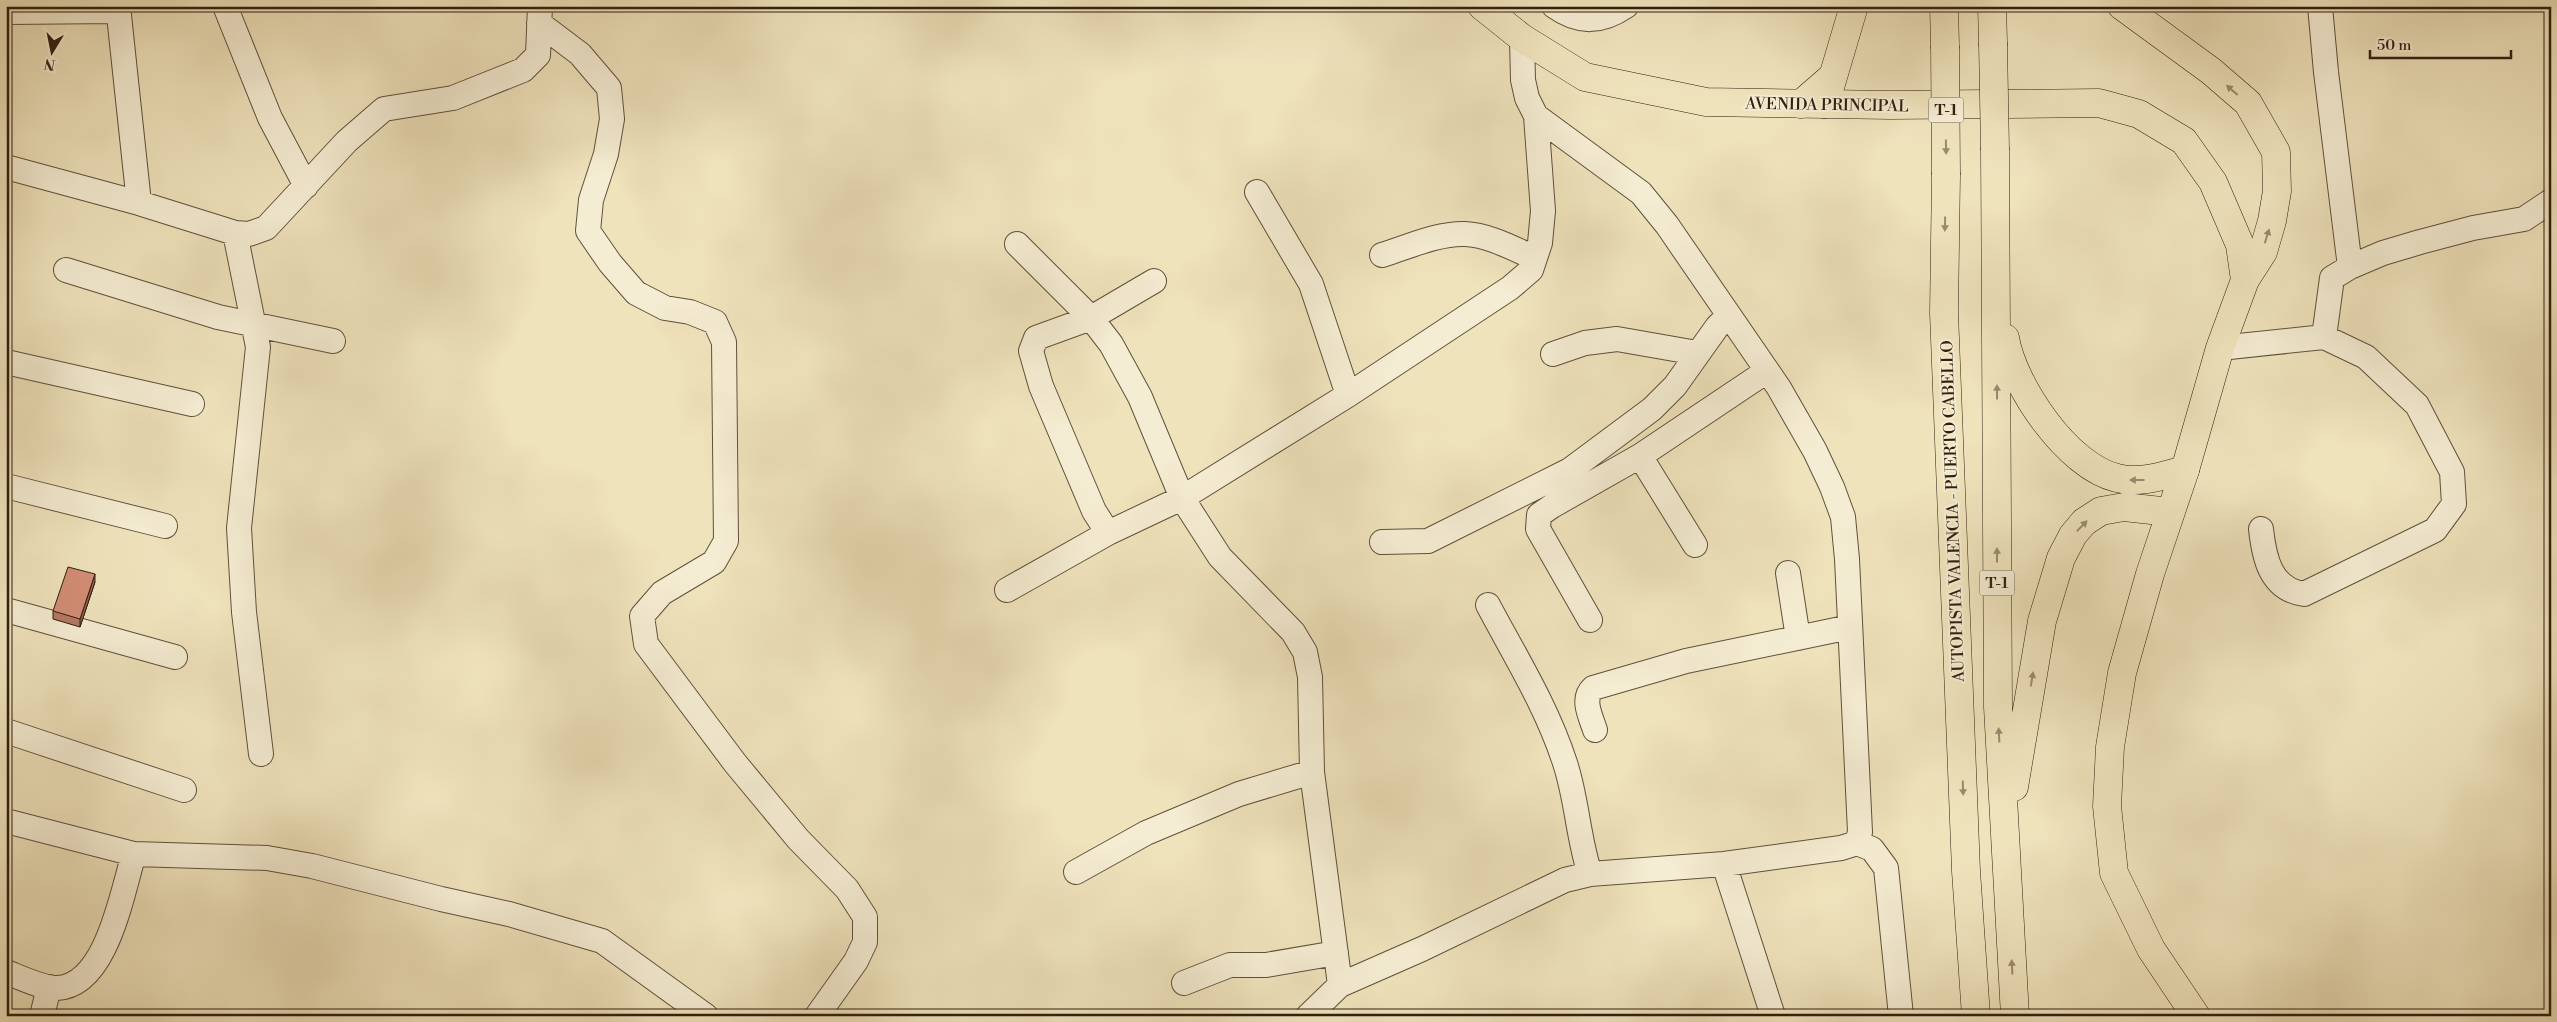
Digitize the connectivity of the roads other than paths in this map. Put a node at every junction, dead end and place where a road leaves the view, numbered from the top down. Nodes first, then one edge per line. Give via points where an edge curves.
1 (225, 6) edge
2 (1554, 6) edge
3 (1626, 6) edge
4 (1854, 6) edge
5 (1944, 6) edge
6 (1992, 6) edge
7 (2122, 6) edge
8 (2320, 6) edge
9 (118, 8) edge
10 (1489, 8) edge
11 (6, 12) edge
12 (540, 15) edge
13 (1522, 38) junction
14 (1813, 104) junction
15 (1536, 116) junction
16 (6, 167) edge
17 (306, 186) junction
18 (1257, 192) dead end
19 (2551, 202) edge
20 (139, 203) junction
21 (235, 233) junction
22 (1017, 244) dead end
23 (1382, 254) dead end
24 (1535, 258) junction
25 (2350, 267) junction
26 (66, 270) dead end
27 (2245, 280) junction
28 (1154, 281) dead end
29 (1997, 283) junction
30 (1728, 316) junction
31 (1091, 318) junction
32 (255, 326) junction
33 (2324, 337) junction
34 (333, 342) dead end
35 (2220, 348) junction
36 (1697, 353) junction
37 (1553, 354) dead end
38 (6, 362) edge
39 (1767, 371) junction
40 (1348, 395) junction
41 (192, 404) dead end
42 (1640, 456) junction
43 (2184, 470) junction
44 (6, 486) edge
45 (1182, 498) junction
46 (2170, 512) junction
47 (165, 526) dead end
48 (2262, 529) dead end
49 (1108, 533) junction
50 (1382, 542) dead end
51 (1695, 546) dead end
52 (1788, 573) dead end
53 (1007, 590) dead end
54 (1488, 605) dead end
55 (6, 610) edge
56 (1590, 620) dead end
57 (1850, 627) junction
58 (1798, 638) junction
59 (175, 657) dead end
60 (1595, 730) dead end
61 (6, 731) edge
62 (261, 754) dead end
63 (1312, 772) junction
64 (184, 790) dead end
65 (6, 821) edge
66 (1857, 843) junction
67 (2006, 848) junction
68 (134, 854) junction
69 (1724, 864) junction
70 (1076, 872) dead end
71 (1590, 874) junction
72 (1336, 953) junction
73 (6, 972) edge
74 (1184, 983) dead end
75 (1340, 985) junction
76 (50, 986) junction
77 (42, 1016) edge
78 (706, 1016) edge
79 (817, 1016) edge
80 (1308, 1016) edge
81 (1773, 1016) edge
82 (1901, 1016) edge
83 (1976, 1016) edge
84 (2014, 1016) edge
85 (2196, 1016) edge

1 - 17 street via 270,118
2 - 3 street via 1583,20 1600,20
4 - 14 main road via 1832,77
5 -> 83 main road, AUTOPISTA VALENCIA - PUERTO CABELLO / T-1, bridge via 1944,313 1966,871
6 - 29 main road, T-1, bridge
27 -> 7 main road via 2263,252 2272,221 2277,191 2276,152 2248,103 2211,71
8 - 25 street
9 - 11 street
9 - 20 street
10 - 13 main road, AVENIDA PRINCIPAL
12 - 17 street via 538,55 523,70 453,98 384,109 347,141
12 - 79 street via 609,88 612,119 606,154 591,200 588,231 636,293 665,308 690,312 715,322 724,342 726,541 714,562 662,593 642,616 643,626 646,644 735,763 798,839 847,889 865,917 865,942 856,961
13 - 14 main road, AVENIDA PRINCIPAL via 1585,77 1706,102
13 - 15 street via 1523,80
14 - 27 main road, AVENIDA PRINCIPAL via 2099,103 2139,114 2184,141 2213,182 2240,245
15 - 24 street via 1543,211
15 - 30 street via 1641,193 1667,225
16 - 20 street
17 - 21 street via 266,228 249,234
18 - 40 street via 1311,284
19 - 25 street via 2524,219 2420,242
20 - 21 street
21 - 32 street
22 - 31 street
23 - 24 street via 1467,234
24 - 40 street via 1532,270 1510,288
25 - 33 street via 2332,278
26 - 32 street
27 - 35 main road
28 - 31 street
43 -> 29 main road via 2146,480 2116,478 2088,464 2054,433 2023,388 2012,364
67 -> 29 main road, T-1 via 1998,707
30 - 36 street
30 - 39 street
31 - 45 street via 1111,344 1140,398
31 - 49 street via 1036,338 1031,351 1041,386 1094,511
32 - 34 street
32 - 62 street via 257,366 239,528 244,612
33 - 35 street
33 - 48 street via 2366,357 2417,405 2452,472 2454,504 2435,530 2304,594 2292,592 2271,572 2264,558
35 - 43 main road
36 - 37 street via 1617,339 1584,343
36 - 50 street via 1675,386 1652,408 1570,470 1428,541
38 - 41 street
39 - 42 street
39 - 57 street via 1815,451 1843,517
40 - 45 street
42 - 51 street
42 - 56 street via 1539,516 1538,529
43 - 46 main road
44 - 47 street
45 - 49 street
45 - 63 street via 1220,557 1293,632 1305,652 1310,677
67 -> 46 main road via 2022,730 2042,621 2062,558 2073,535 2084,522 2101,511 2124,507
46 - 85 main road via 2122,673 2110,747 2107,806 2114,873 2151,949
49 - 53 street
52 - 58 street
54 - 71 street via 1546,711 1565,761 1576,797
55 - 59 street
57 - 58 street
57 - 66 street via 1860,832
58 - 60 street via 1686,661 1593,688 1588,692 1587,701
61 - 64 street
63 - 70 street via 1239,794 1154,829
63 - 72 street
65 - 68 street
66 - 69 street
66 - 82 street via 1872,850 1886,868
84 -> 67 main road, T-1
68 - 76 street via 99,959 78,981 62,987
68 - 78 street via 267,858 509,914 602,941
69 - 71 street
69 - 81 street
71 - 75 street via 1565,880
72 - 74 street via 1266,965 1230,965
72 - 75 street
73 - 76 street
75 - 80 street
76 - 77 street

